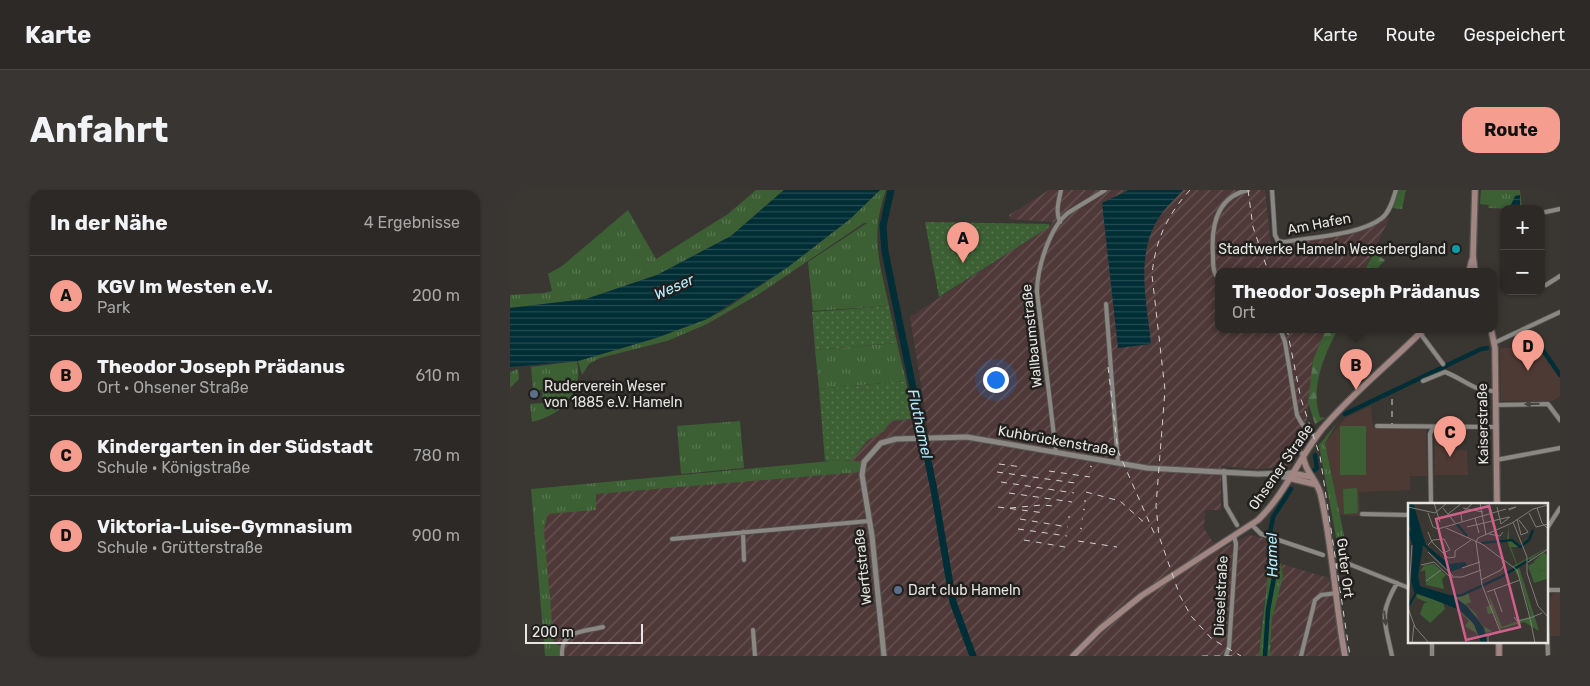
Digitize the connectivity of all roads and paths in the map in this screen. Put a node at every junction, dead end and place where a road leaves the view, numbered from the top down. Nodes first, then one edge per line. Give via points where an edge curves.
1 (1061, 190) edge
2 (1105, 190) edge
3 (1248, 190) edge
4 (1272, 190) edge
5 (1396, 190) edge
6 (1475, 190) edge
7 (1560, 209) edge
8 (1545, 212) edge
9 (1060, 222) junction
10 (1472, 256) junction
11 (1470, 268) edge
12 (1474, 268) edge
13 (1215, 274) edge
14 (1560, 276) edge
15 (1546, 286) dead end
16 (1106, 304) dead end
17 (1560, 312) edge
18 (1282, 333) edge
19 (1420, 333) edge
20 (1423, 333) edge
21 (1492, 333) edge
22 (1494, 343) junction
23 (1443, 364) dead end
24 (1423, 381) dead end
25 (1495, 390) junction
26 (1495, 405) junction
27 (1560, 420) edge
28 (1377, 426) dead end
29 (1496, 427) junction
30 (1432, 428) junction
31 (1316, 437) junction
32 (1560, 448) edge
33 (1056, 453) junction
34 (1303, 454) junction
35 (1496, 460) junction
36 (1118, 463) junction
37 (1224, 471) junction
38 (862, 475) joint
39 (1291, 475) junction
40 (1311, 477) junction
41 (1316, 484) junction
42 (1431, 503) edge
43 (1497, 503) edge
44 (1560, 508) edge
45 (1362, 514) dead end
46 (1408, 515) edge
47 (869, 520) junction
48 (1237, 525) dead end
49 (1252, 525) junction
50 (1548, 527) edge
51 (742, 532) junction
52 (1234, 536) junction
53 (672, 539) dead end
54 (1323, 556) dead end
55 (744, 560) dead end
56 (1334, 566) junction
57 (1397, 583) junction
58 (1408, 588) edge
59 (1336, 593) junction
60 (603, 627) dead end
61 (753, 630) dead end
62 (1432, 643) edge
63 (1499, 643) edge
64 (1548, 643) edge
65 (562, 656) edge
66 (755, 656) edge
67 (884, 656) edge
68 (1073, 656) edge
69 (1226, 656) edge
70 (1301, 656) edge
71 (1345, 656) edge
72 (1392, 656) edge
73 (1432, 656) edge
74 (1499, 656) edge
75 (1548, 656) edge

1 - 9 street via 1058,202
2 - 9 street
3 - 13 street via 1227,200 1213,225
4 - 5 street, Am Hafen via 1275,235 1278,241 1284,242 1369,225 1383,217
6 - 10 main road
7 - 8 street
9 - 33 street, Wallbaumstraße via 1044,254 1037,285
10 - 11 main road
10 - 12 main road
14 - 15 street
16 - 36 street
17 - 22 street
18 - 31 street via 1297,415
19 - 31 main road, Ohsener Straße via 1350,398
20 - 23 street
21 - 22 main road, Kaiserstraße
22 - 25 main road, Kaiserstraße
24 - 25 street via 1445,372 1482,391
25 - 26 main road, Kaiserstraße
27 -> 26 street via 1548,404
26 - 29 main road, Kaiserstraße
28 - 30 street
29 - 30 street
29 - 35 main road, Kaiserstraße
30 - 42 street
31 - 34 main road, Ohsener Straße
32 - 35 street
33 - 36 street, Kuhbrückenstraße
33 - 38 street, Kuhbrückenstraße via 967,437 896,439 881,443 864,462
34 - 39 main road, Ohsener Straße
34 - 40 main road, Guter Ort
35 - 43 main road, Kaiserstraße
36 - 37 street, Kuhbrückenstraße via 1160,469
37 - 39 street, Kuhbrückenstraße
37 - 48 street via 1226,506
38 - 47 street, Werftstraße
39 - 40 main road
39 - 41 main road
39 - 49 main road, Ohsener Straße via 1270,507
40 - 41 main road, Guter Ort
41 - 56 main road, Guter Ort via 1321,494
44 - 50 street
45 - 46 street
47 - 51 street
47 - 67 street, Werftstraße
49 - 52 main road, Ohsener Straße
49 - 54 street via 1266,536
51 - 53 street
51 - 55 street
52 - 68 main road, Ohsener Straße via 1140,596
52 - 69 street, Dieselstraße via 1230,638
56 - 57 street via 1347,564
56 - 59 main road, Guter Ort
57 - 58 street
57 -> 72 street via 1384,614
59 - 70 street via 1321,595 1315,600
59 - 71 main road, Guter Ort
60 - 65 street via 564,639
61 - 66 street
62 - 73 street
63 - 74 main road
64 - 75 street

